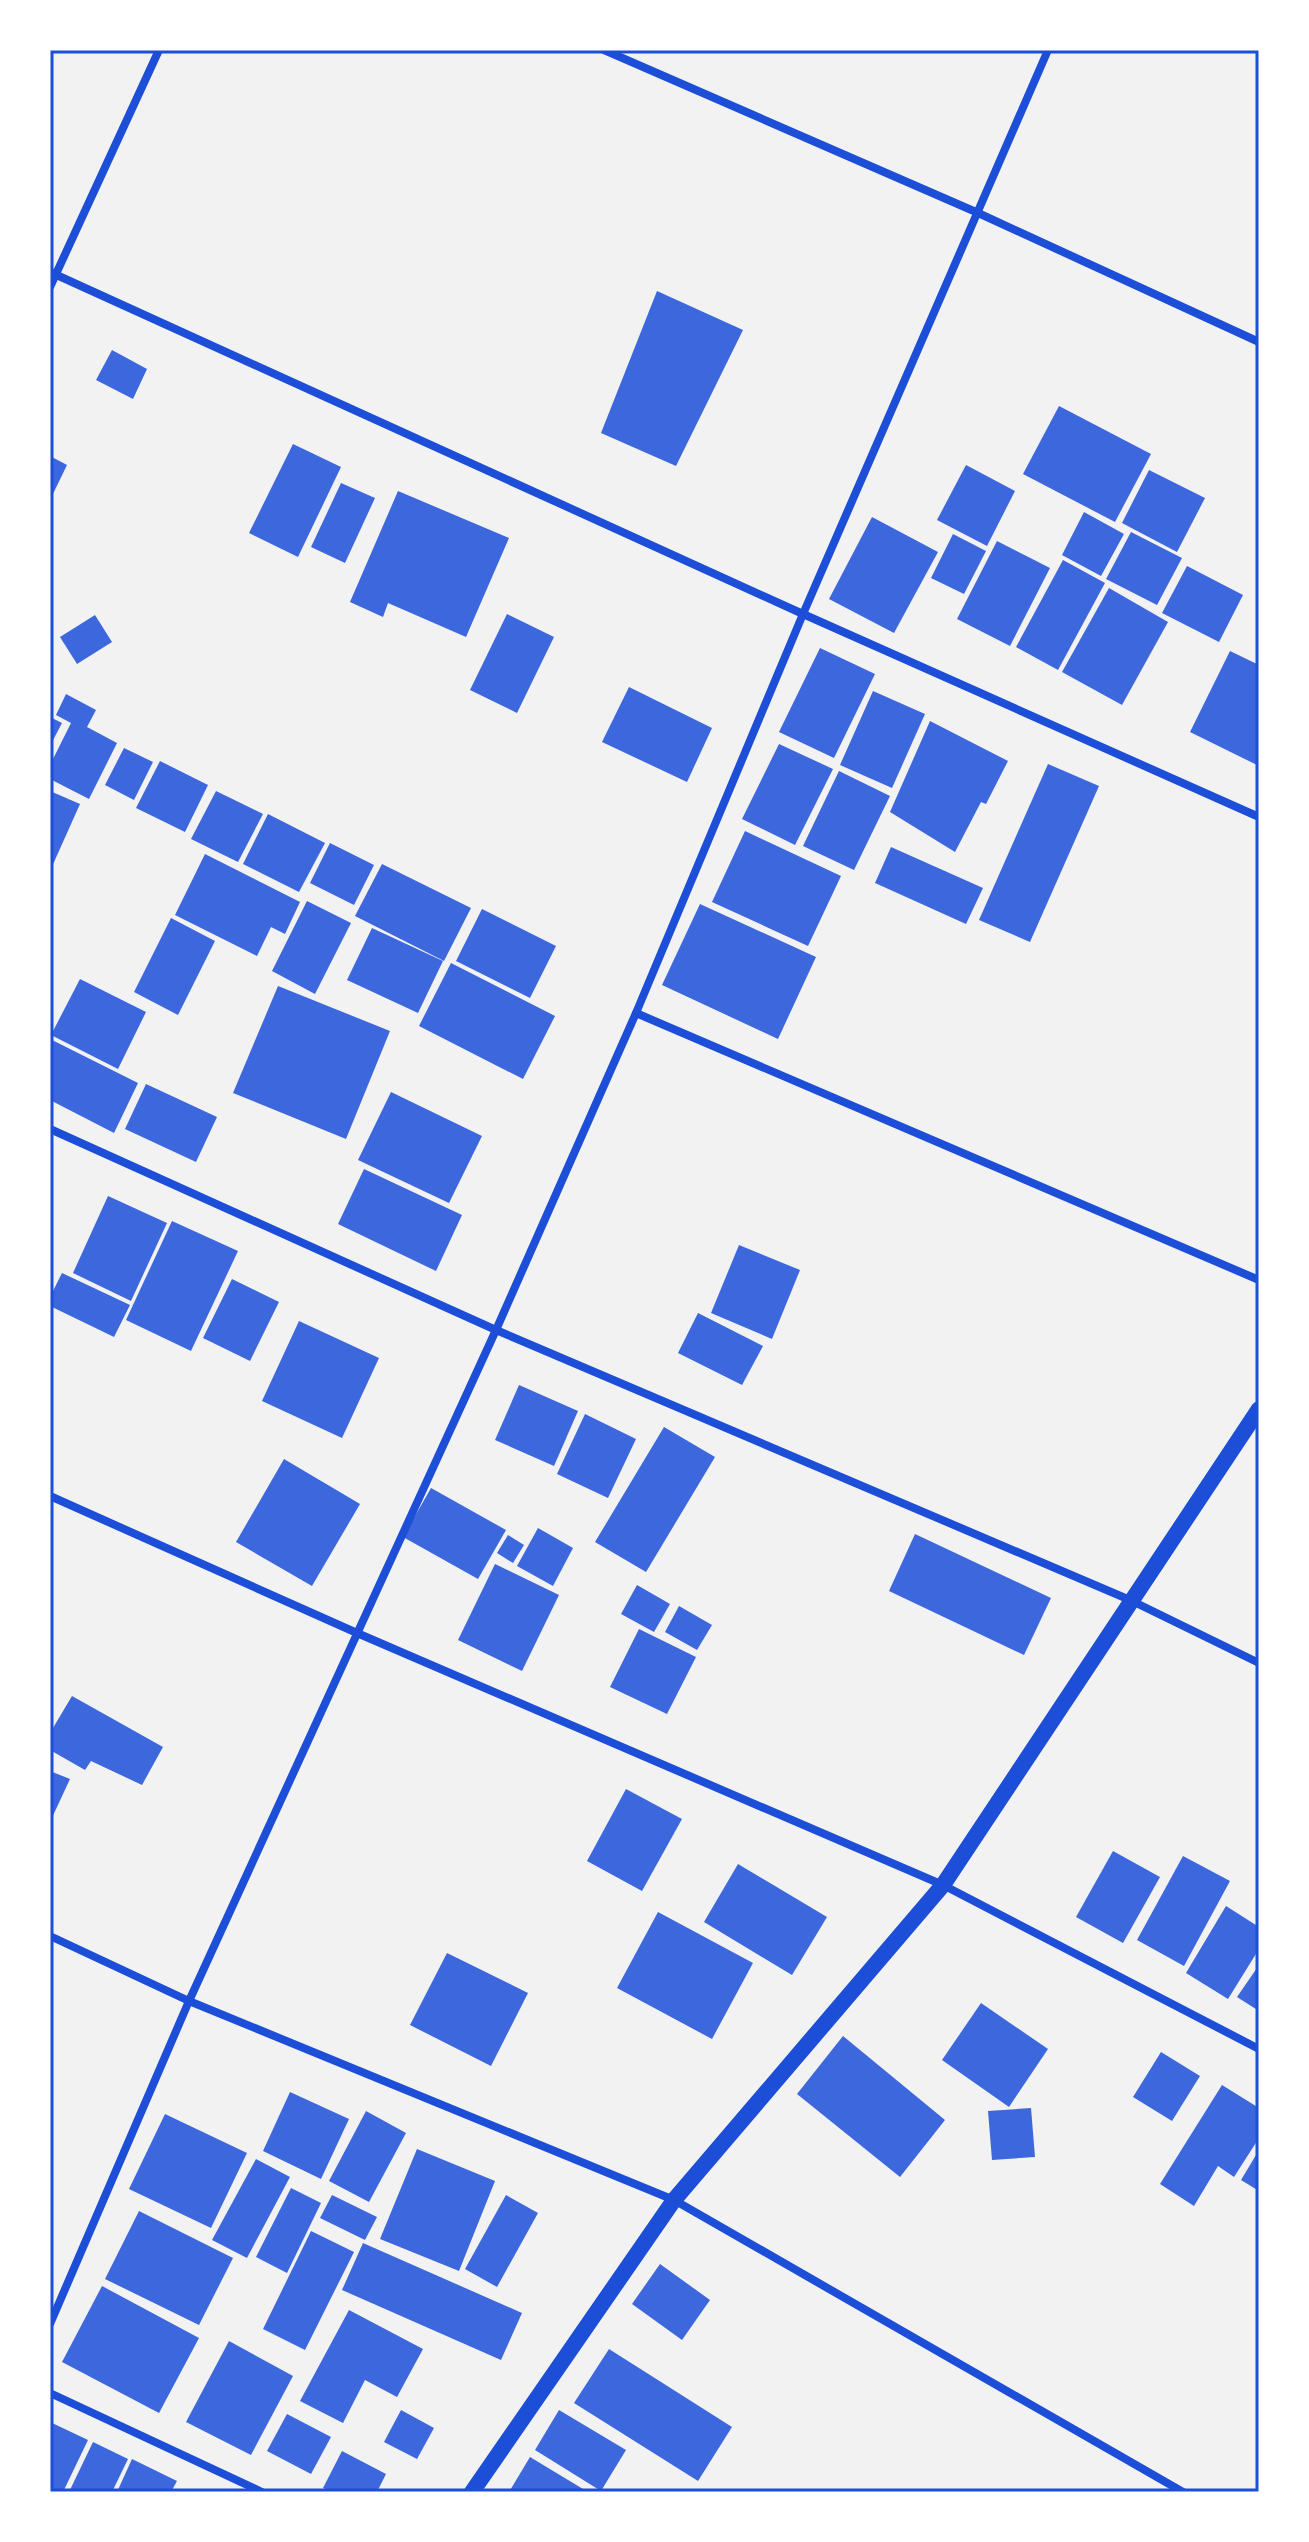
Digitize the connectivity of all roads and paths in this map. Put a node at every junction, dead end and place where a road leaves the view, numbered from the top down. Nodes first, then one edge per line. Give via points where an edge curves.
1 (159, 50) edge
2 (604, 50) edge
3 (1048, 50) edge
4 (976, 212) junction
5 (53, 273) edge
6 (50, 287) edge
7 (1259, 342) edge
8 (803, 614) junction
9 (1259, 817) edge
10 (636, 1013) junction
11 (50, 1129) edge
12 (1259, 1280) edge
13 (496, 1330) junction
14 (1259, 1409) edge
15 (50, 1496) edge
16 (1130, 1600) junction
17 (357, 1633) junction
18 (1259, 1663) edge
19 (943, 1885) junction
20 (50, 1936) edge
21 (189, 2001) junction
22 (1259, 2049) edge
23 (674, 2200) junction
24 (50, 2324) edge
25 (50, 2393) edge
26 (262, 2492) edge
27 (472, 2492) edge
28 (1183, 2492) edge

1 - 5 street
2 - 4 street
3 - 4 street
4 - 7 street
4 - 8 street
5 - 6 street
5 - 8 street
8 - 9 street
8 - 10 street
10 - 12 street
10 - 13 street
11 - 13 street
13 - 16 street
13 - 17 street
14 - 16 main road
15 - 17 street
16 - 18 street
16 - 19 main road
17 - 19 street
17 - 21 street
19 - 22 street
19 - 23 main road
20 - 21 street
21 - 23 street
21 - 24 street
23 - 27 main road
23 - 28 street
25 - 26 street

